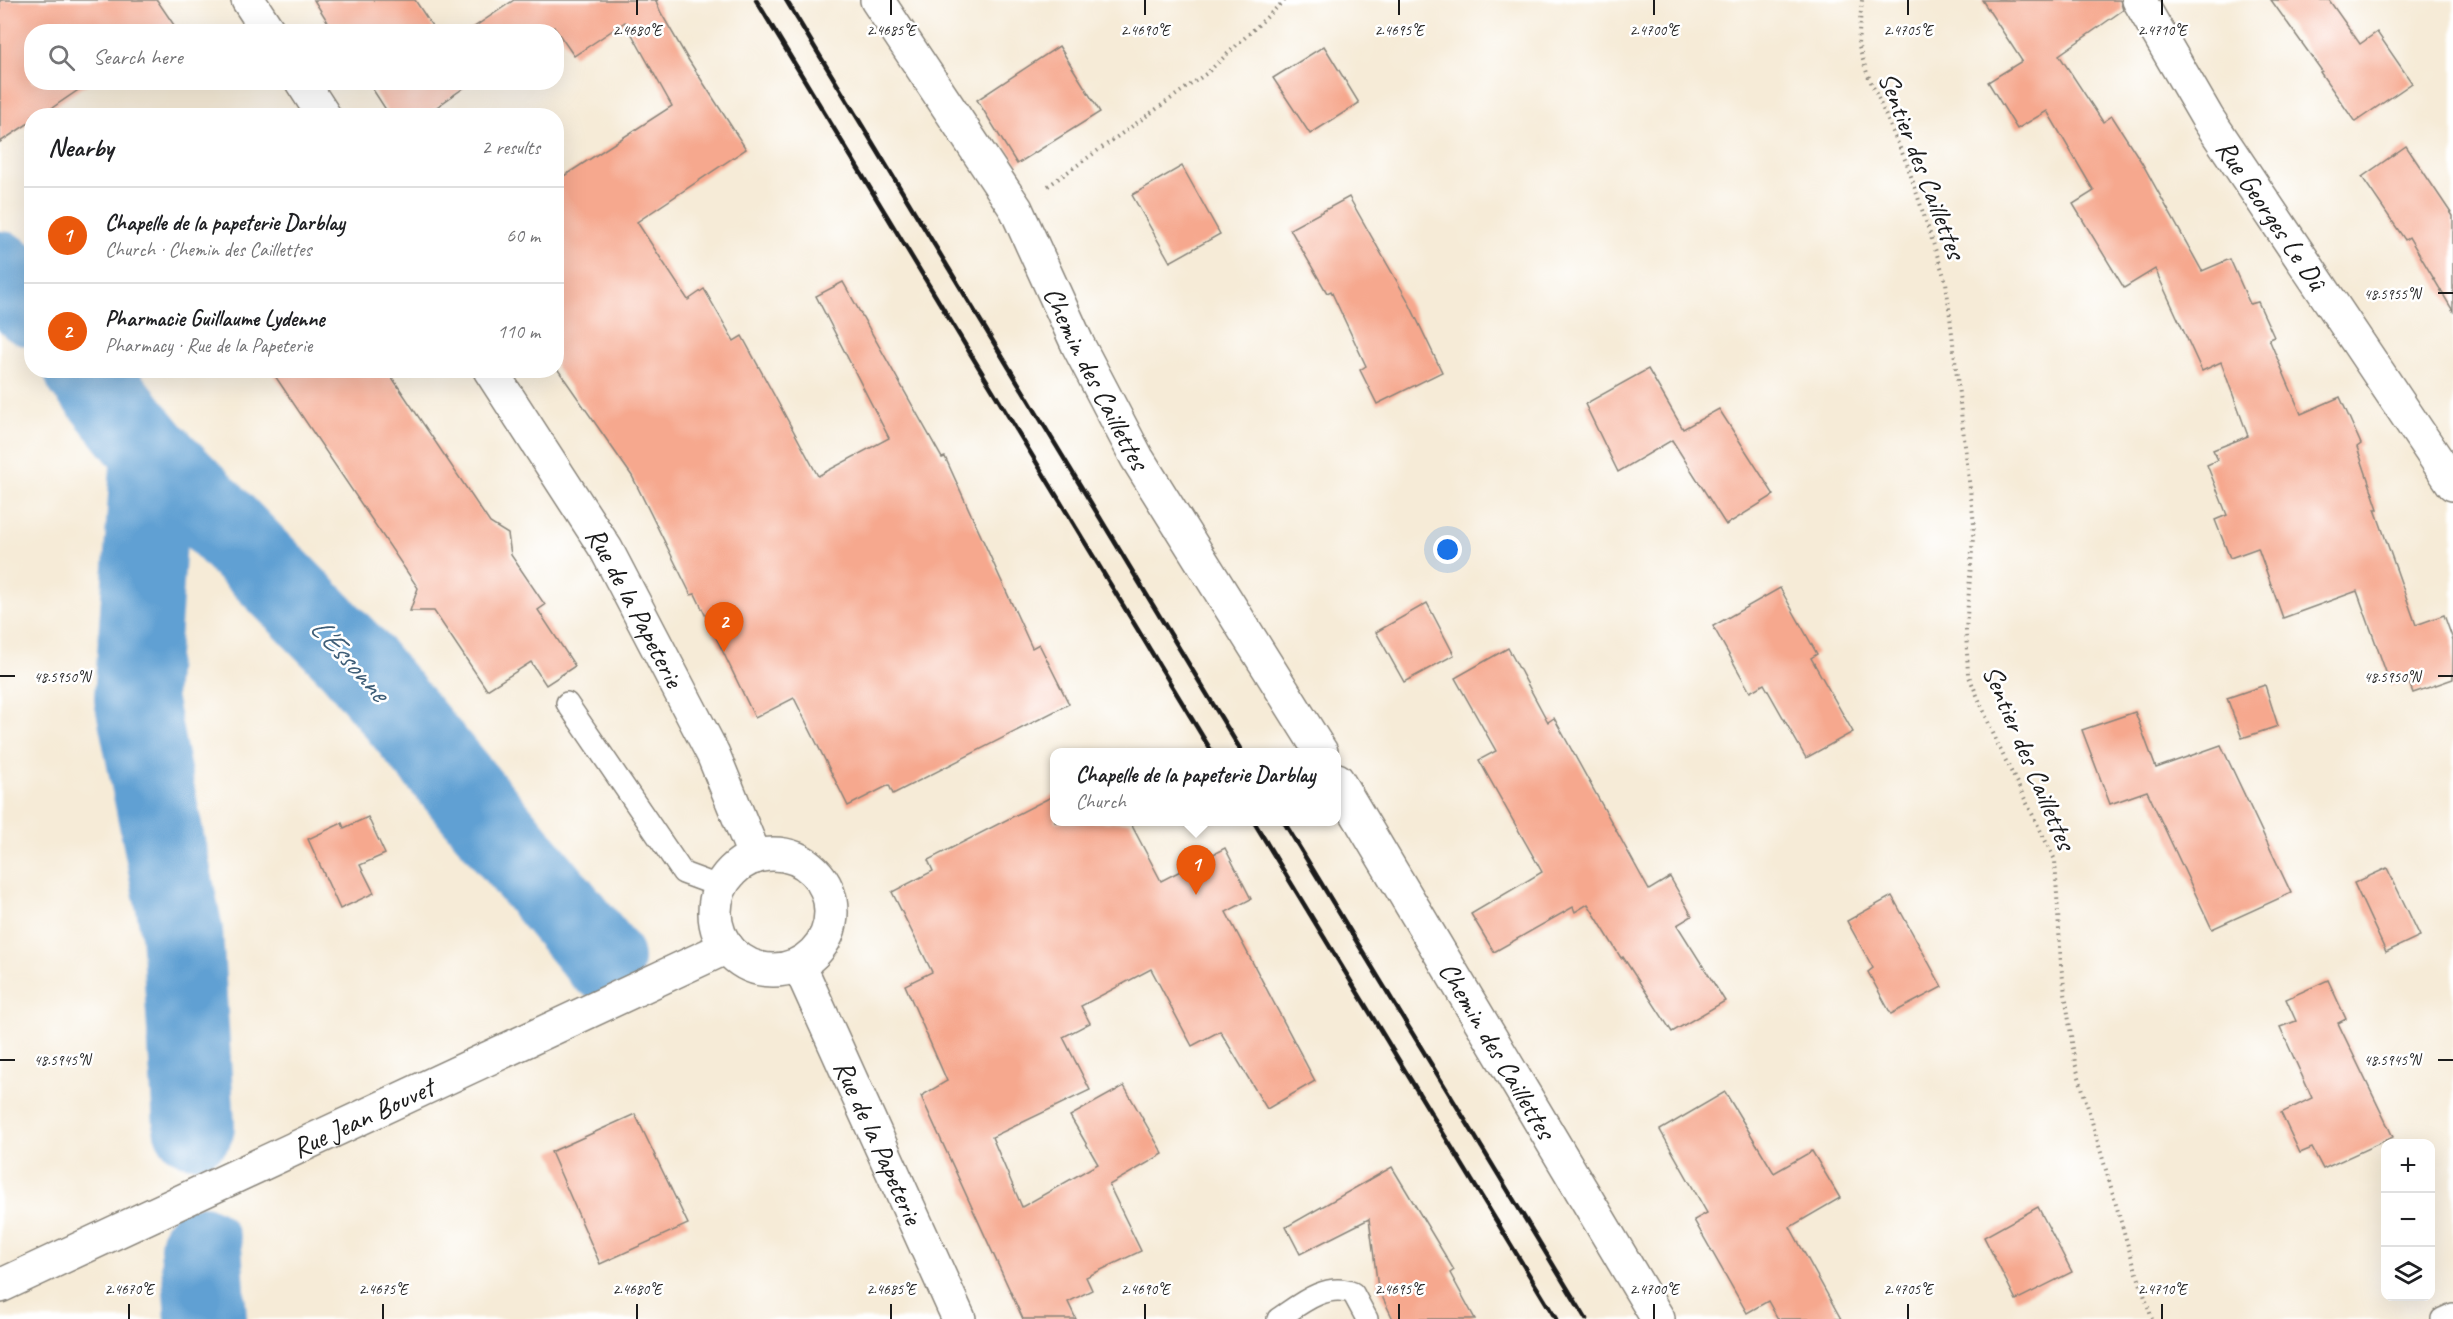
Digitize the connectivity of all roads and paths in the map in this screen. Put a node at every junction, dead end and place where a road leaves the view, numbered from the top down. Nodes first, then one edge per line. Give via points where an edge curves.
1 (248, 0) edge
2 (877, 0) edge
3 (1285, 0) edge
4 (1862, 0) edge
5 (2139, 0) edge
6 (264, 24) edge
7 (307, 90) edge
8 (319, 108) edge
9 (1016, 209) junction
10 (495, 378) edge
11 (2453, 484) edge
12 (567, 703) dead end
13 (1318, 748) edge
14 (1341, 787) edge
15 (755, 857) junction
16 (721, 887) junction
17 (727, 947) junction
18 (799, 965) junction
19 (0, 1286) edge
20 (2453, 1314) edge
21 (959, 1319) edge
22 (1278, 1319) edge
23 (1367, 1319) edge
24 (1658, 1319) edge
25 (2152, 1319) edge
26 (2442, 1319) edge

1 - 6 street
2 - 9 street, Chemin des Caillettes
3 - 9 path via 1207,73
4 - 25 path, Sentier des Caillettes via 1858,44 1907,164 1946,282 1974,524 1966,630 1968,674 2055,860 2061,965 2074,1063
5 - 11 street, Rue Georges Le Dû via 2208,118
7 - 8 street
9 - 13 street, Chemin des Caillettes via 1078,345 1137,458
10 - 15 street, Rue de la Papeterie via 606,549 713,754
12 - 16 lane via 683,873
14 - 24 street, Chemin des Caillettes
15 - 16 street via 729,874
15 - 18 street via 793,857 810,867 823,882 830,900 826,938
16 - 17 street via 716,918
17 - 18 street via 741,960 759,968 779,970
17 - 19 street, Rue Jean Bouvet
18 - 21 street, Rue de la Papeterie
20 - 26 lane
22 - 23 lane via 1314,1295 1344,1290 1353,1293

